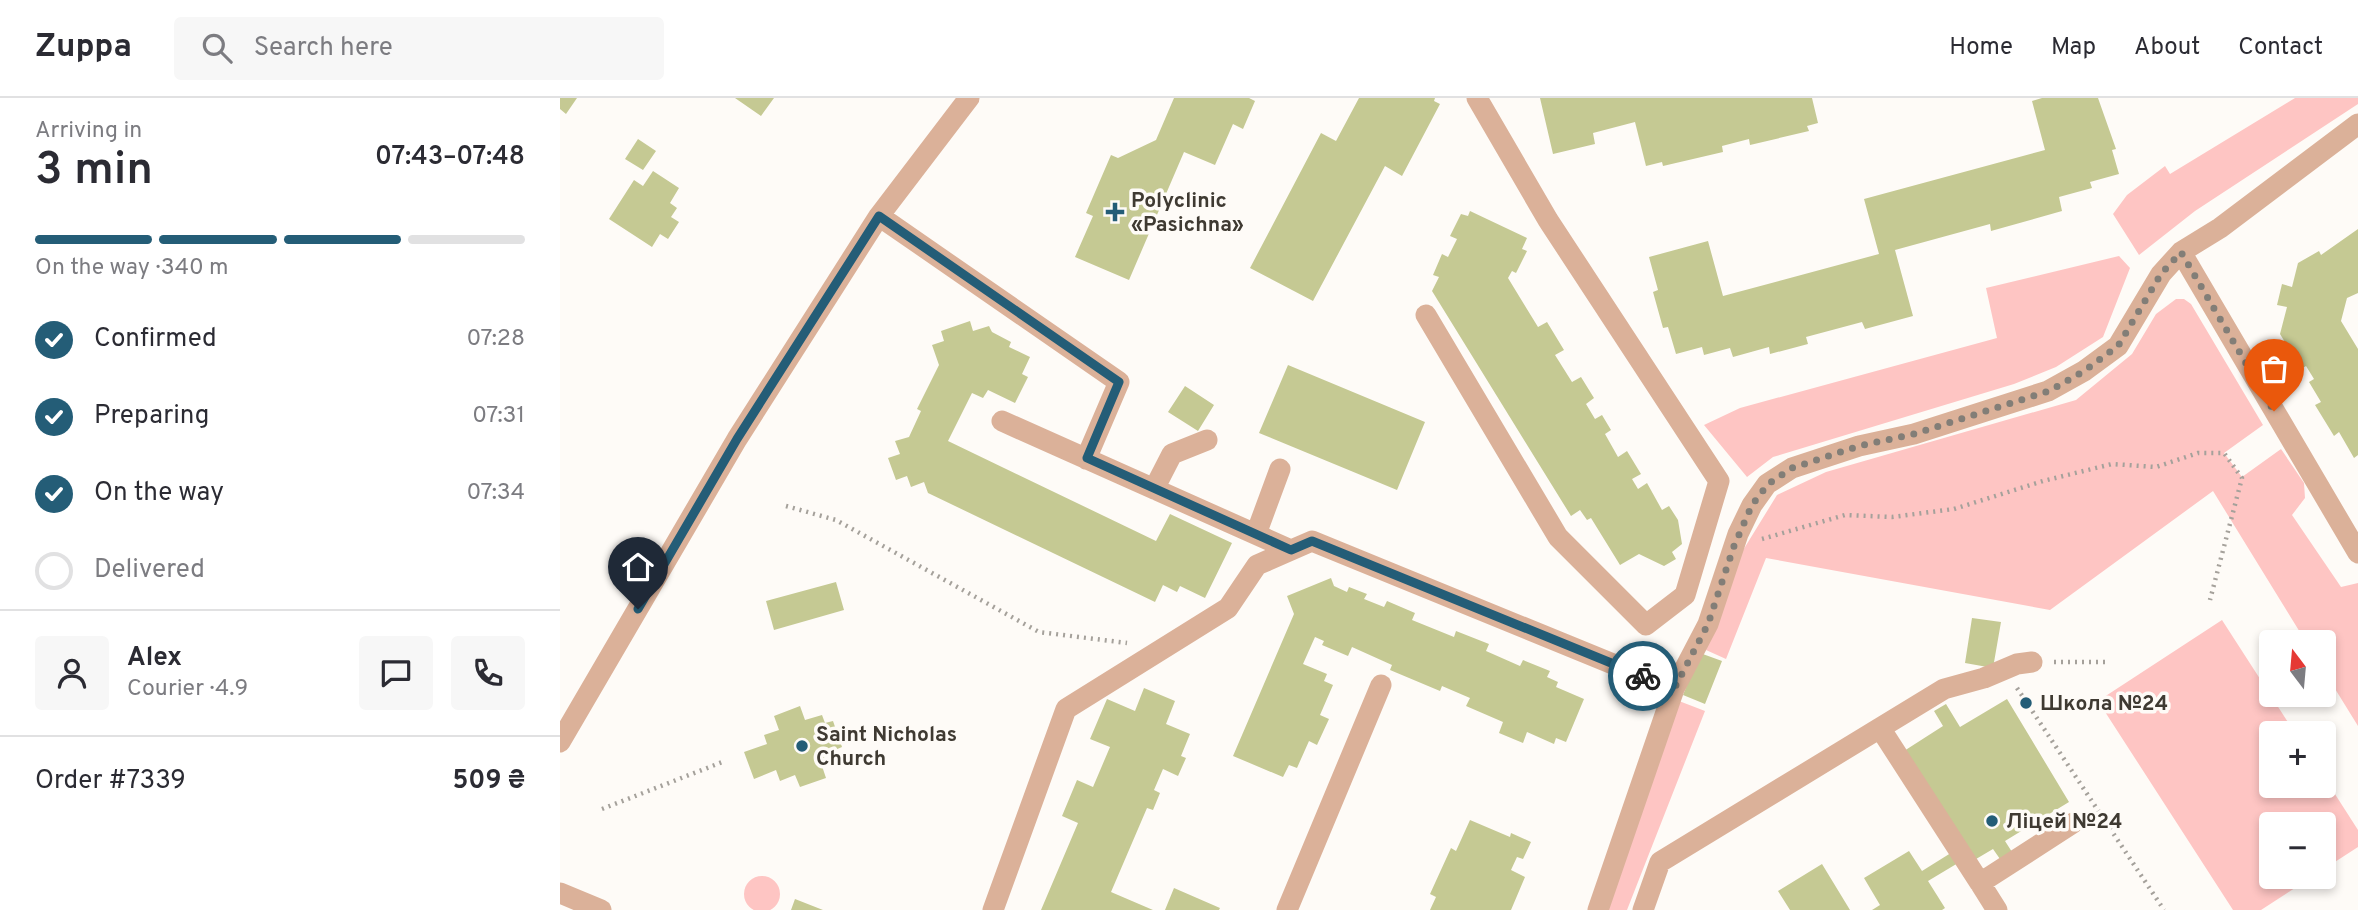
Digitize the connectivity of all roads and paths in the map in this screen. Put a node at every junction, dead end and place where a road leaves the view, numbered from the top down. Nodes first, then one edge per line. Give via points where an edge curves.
1 (969, 98) edge
2 (1477, 98) edge
3 (2358, 124) edge
4 (879, 216) junction
5 (2181, 252) junction
6 (1426, 315) dead end
7 (1002, 421) dead end
8 (1207, 440) dead end
9 (1087, 458) junction
10 (1280, 469) dead end
11 (1154, 489) junction
12 (786, 506) dead end
13 (1256, 534) junction
14 (1734, 546) junction
15 (1291, 550) junction
16 (2358, 553) edge
17 (2210, 600) dead end
18 (1153, 654) junction
19 (2032, 662) joint
20 (2105, 662) dead end
21 (2004, 669) junction
22 (1381, 685) dead end
23 (1674, 689) junction
24 (1880, 728) junction
25 (560, 742) edge
26 (725, 761) dead end
27 (602, 809) dead end
28 (2073, 823) dead end
29 (1980, 883) junction
30 (560, 893) edge
31 (601, 910) edge
32 (993, 910) edge
33 (1287, 910) edge
34 (1598, 910) edge
35 (1643, 910) edge
36 (1997, 910) edge
37 (2164, 910) edge

1 - 4 street
2 - 6 street via 1548,220 1718,481 1685,595 1646,625 1558,537
3 - 5 street
4 - 9 street via 1119,382
4 - 25 street via 737,439
5 - 14 street via 2161,274 2118,346 2084,371 2049,391 1792,468 1768,484 1752,505
5 - 16 street
7 - 9 street
8 - 11 street via 1172,454
9 - 11 street
10 - 13 street
11 - 13 street
12 - 18 path via 836,520 1039,632 1122,641
13 - 15 street
14 - 17 path via 1844,514 1892,517 1954,509 2112,464 2156,467 2198,453 2224,453 2242,478
14 - 23 street via 1708,624
15 - 18 street via 1257,565 1228,608
15 - 23 street via 1312,541
18 - 32 street via 1066,709
19 - 20 path
19 - 21 street
21 - 24 street via 1944,689
21 - 37 path
22 - 33 street
23 - 34 street
24 - 29 street
24 - 35 street via 1661,862
26 - 27 path
28 - 29 street
29 - 36 street
30 - 31 street

